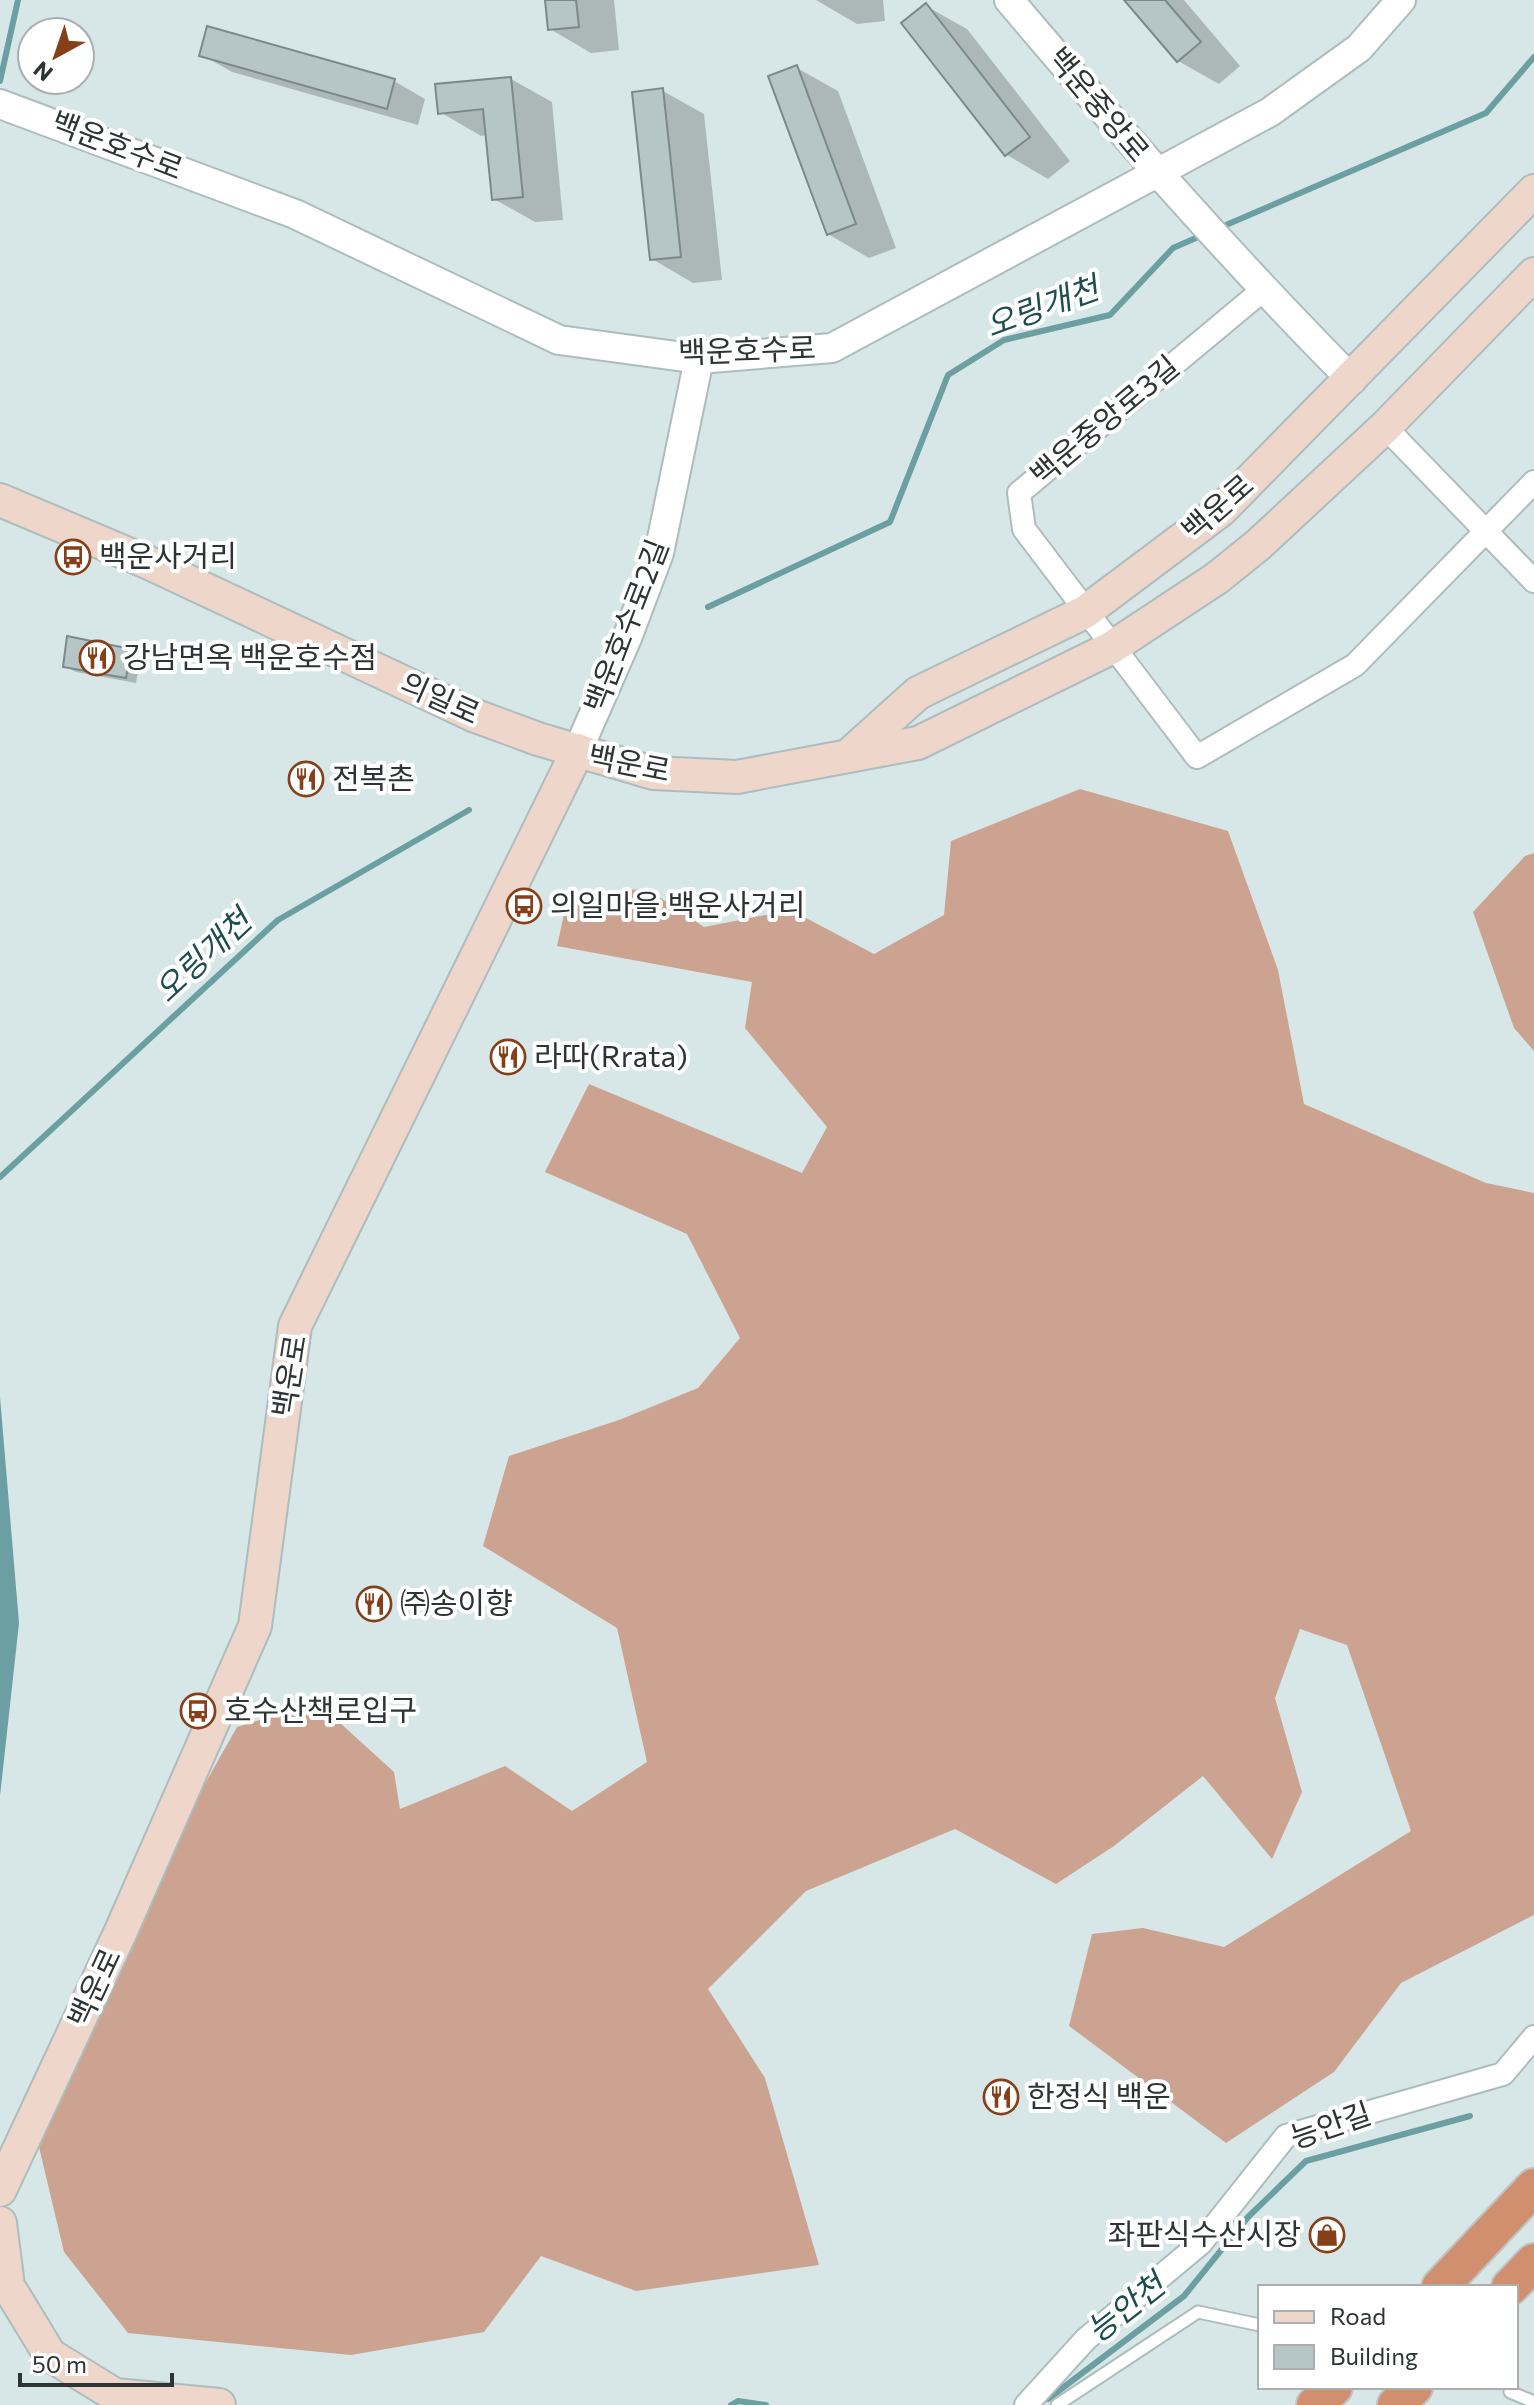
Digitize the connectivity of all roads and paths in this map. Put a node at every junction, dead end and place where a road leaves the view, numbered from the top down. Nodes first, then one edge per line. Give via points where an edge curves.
1 (1009, 0) edge
2 (1401, 0) edge
3 (0, 104) edge
4 (1157, 174) junction
5 (1534, 191) edge
6 (1534, 274) edge
7 (1263, 290) junction
8 (699, 359) junction
9 (1352, 380) junction
10 (1385, 427) junction
11 (1534, 482) edge
12 (0, 500) edge
13 (1484, 530) junction
14 (1181, 540) junction
15 (1217, 578) junction
16 (1534, 581) edge
17 (1085, 612) junction
18 (1111, 648) junction
19 (578, 750) junction
20 (848, 756) junction
21 (1534, 2037) edge
22 (1534, 2187) edge
23 (0, 2190) edge
24 (0, 2223) edge
25 (1534, 2262) edge
26 (1442, 2285) edge
27 (1512, 2285) edge
28 (1258, 2325) edge
29 (1332, 2389) edge
30 (1412, 2389) edge
31 (1510, 2392) dead end
32 (1534, 2402) edge
33 (219, 2405) edge
34 (1026, 2405) edge
35 (1057, 2405) edge
36 (1315, 2405) edge
37 (1396, 2405) edge

1 - 4 street, 백운중앙로
2 - 4 street, 백운호수로 via 1359,48 1282,103
3 - 8 street, 백운호수로 via 295,214 559,340
4 - 7 street, 백운중앙로
4 - 8 street, 백운호수로 via 832,348
5 - 9 main road, 백운로
6 - 10 main road, 백운로
7 - 9 street
7 - 17 street, 백운중앙로3길 via 1019,493 1024,529
8 - 19 street, 백운호수로2길 via 659,553
9 - 14 main road, 백운로 via 1221,510
10 - 13 street
10 - 15 main road, 백운로
11 - 13 street
12 - 19 main road, 의일로 via 147,562 473,715
13 - 16 street
13 - 18 street via 1355,665 1197,757
14 - 15 main road via 1172,568 1175,580 1185,585
14 - 17 main road, 백운로
15 - 18 main road, 백운로
17 - 18 street
17 - 20 main road, 백운로 via 918,693
18 - 20 main road, 백운로 via 918,743
19 - 20 main road, 백운로 via 653,773 737,777
19 - 23 main road, 백운로 via 295,1326 255,1626
21 - 34 street, 능안길 via 1503,2074 1286,2136 1201,2243 1086,2339
22 - 26 highway
24 - 33 main road via 8,2286 50,2355 115,2395
25 - 27 highway
28 - 35 lane via 1198,2312
29 - 36 highway
30 - 37 highway
31 - 32 lane

